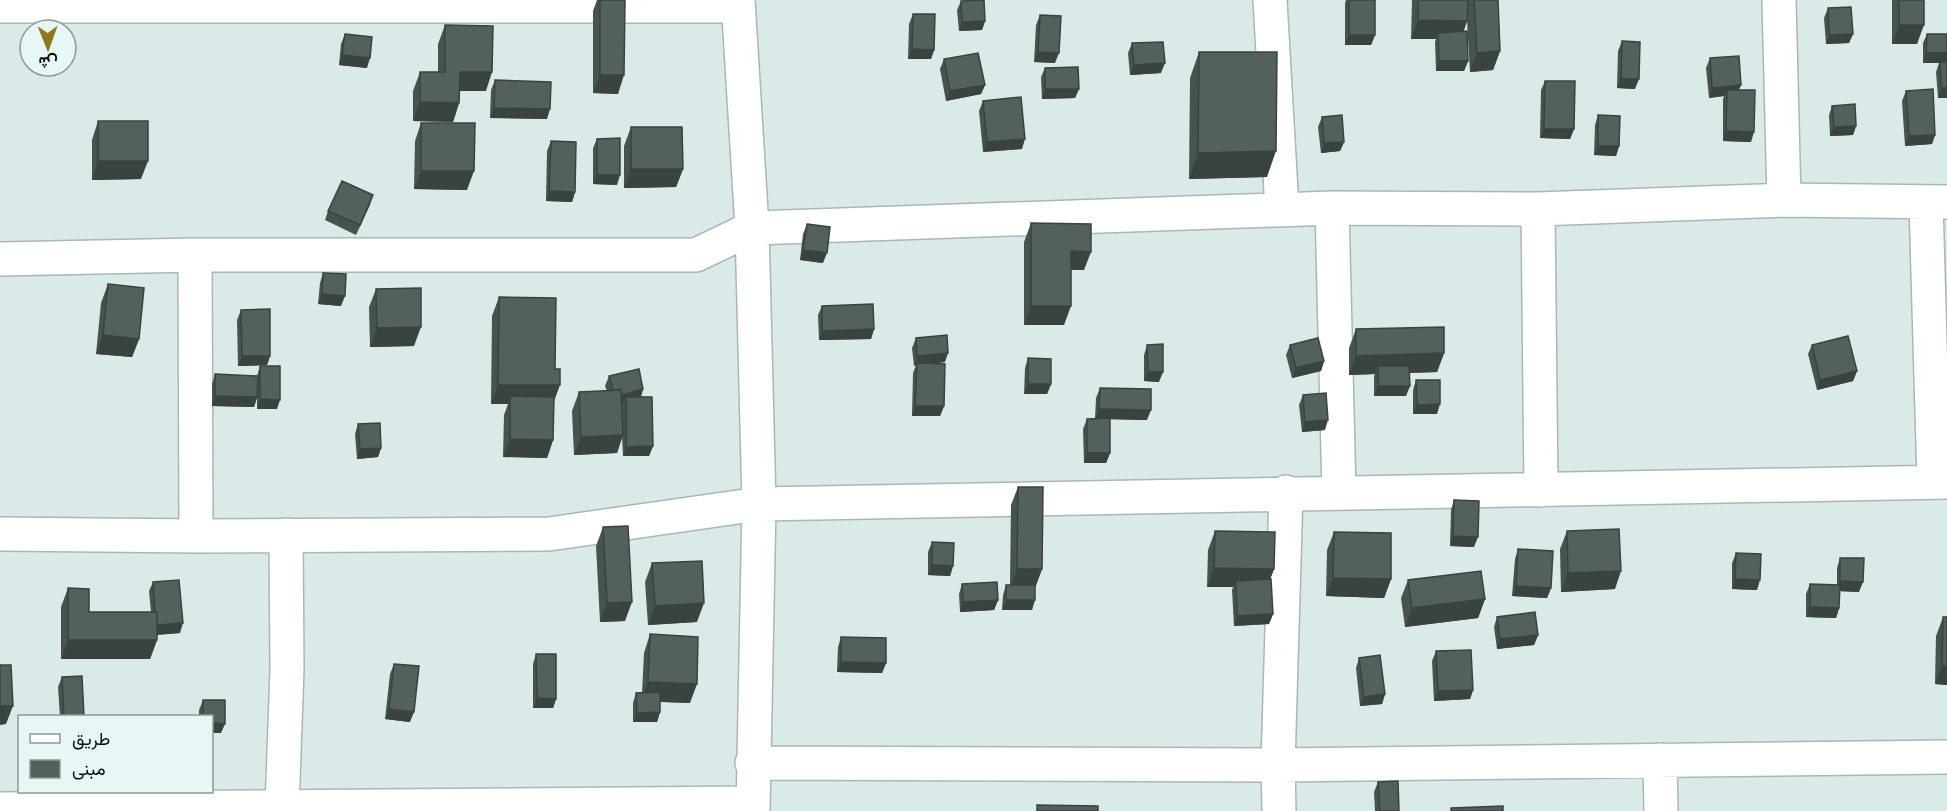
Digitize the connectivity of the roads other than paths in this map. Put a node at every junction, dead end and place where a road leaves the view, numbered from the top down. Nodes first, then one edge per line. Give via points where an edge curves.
1 (1270, 0) edge
2 (1779, 0) edge
3 (738, 3) edge
4 (0, 6) edge
5 (1784, 200) junction
6 (1936, 202) edge
7 (1332, 208) junction
8 (1282, 209) junction
9 (1538, 209) junction
10 (752, 228) junction
11 (195, 255) junction
12 (0, 259) edge
13 (1940, 482) edge
14 (1541, 490) junction
15 (1286, 492) junction
16 (1339, 492) junction
17 (759, 504) junction
18 (0, 534) edge
19 (286, 535) junction
20 (196, 536) junction
21 (1947, 756) edge
22 (1660, 760) junction
23 (752, 763) junction
24 (1278, 765) junction
25 (753, 807) edge
26 (0, 809) edge
27 (282, 809) junction
28 (1280, 811) edge
29 (1661, 811) edge

1 - 8 street
2 - 5 street
3 - 4 street
3 - 10 street
5 - 6 street
5 - 9 street
6 - 13 street
7 - 8 street
7 - 9 street
7 - 16 street
8 - 10 street
9 - 14 street
10 - 11 street via 696,255
10 - 17 street
11 - 12 street
11 - 20 street
13 - 14 street
14 - 16 street
15 - 16 street
15 - 17 street
15 - 24 street
17 - 19 street via 549,534
17 - 23 street
18 - 20 street
19 - 20 street
19 - 27 street
21 - 22 street
22 - 24 street
22 - 29 street
23 - 24 street
23 - 25 street
24 - 28 street
25 - 27 street
26 - 27 street

